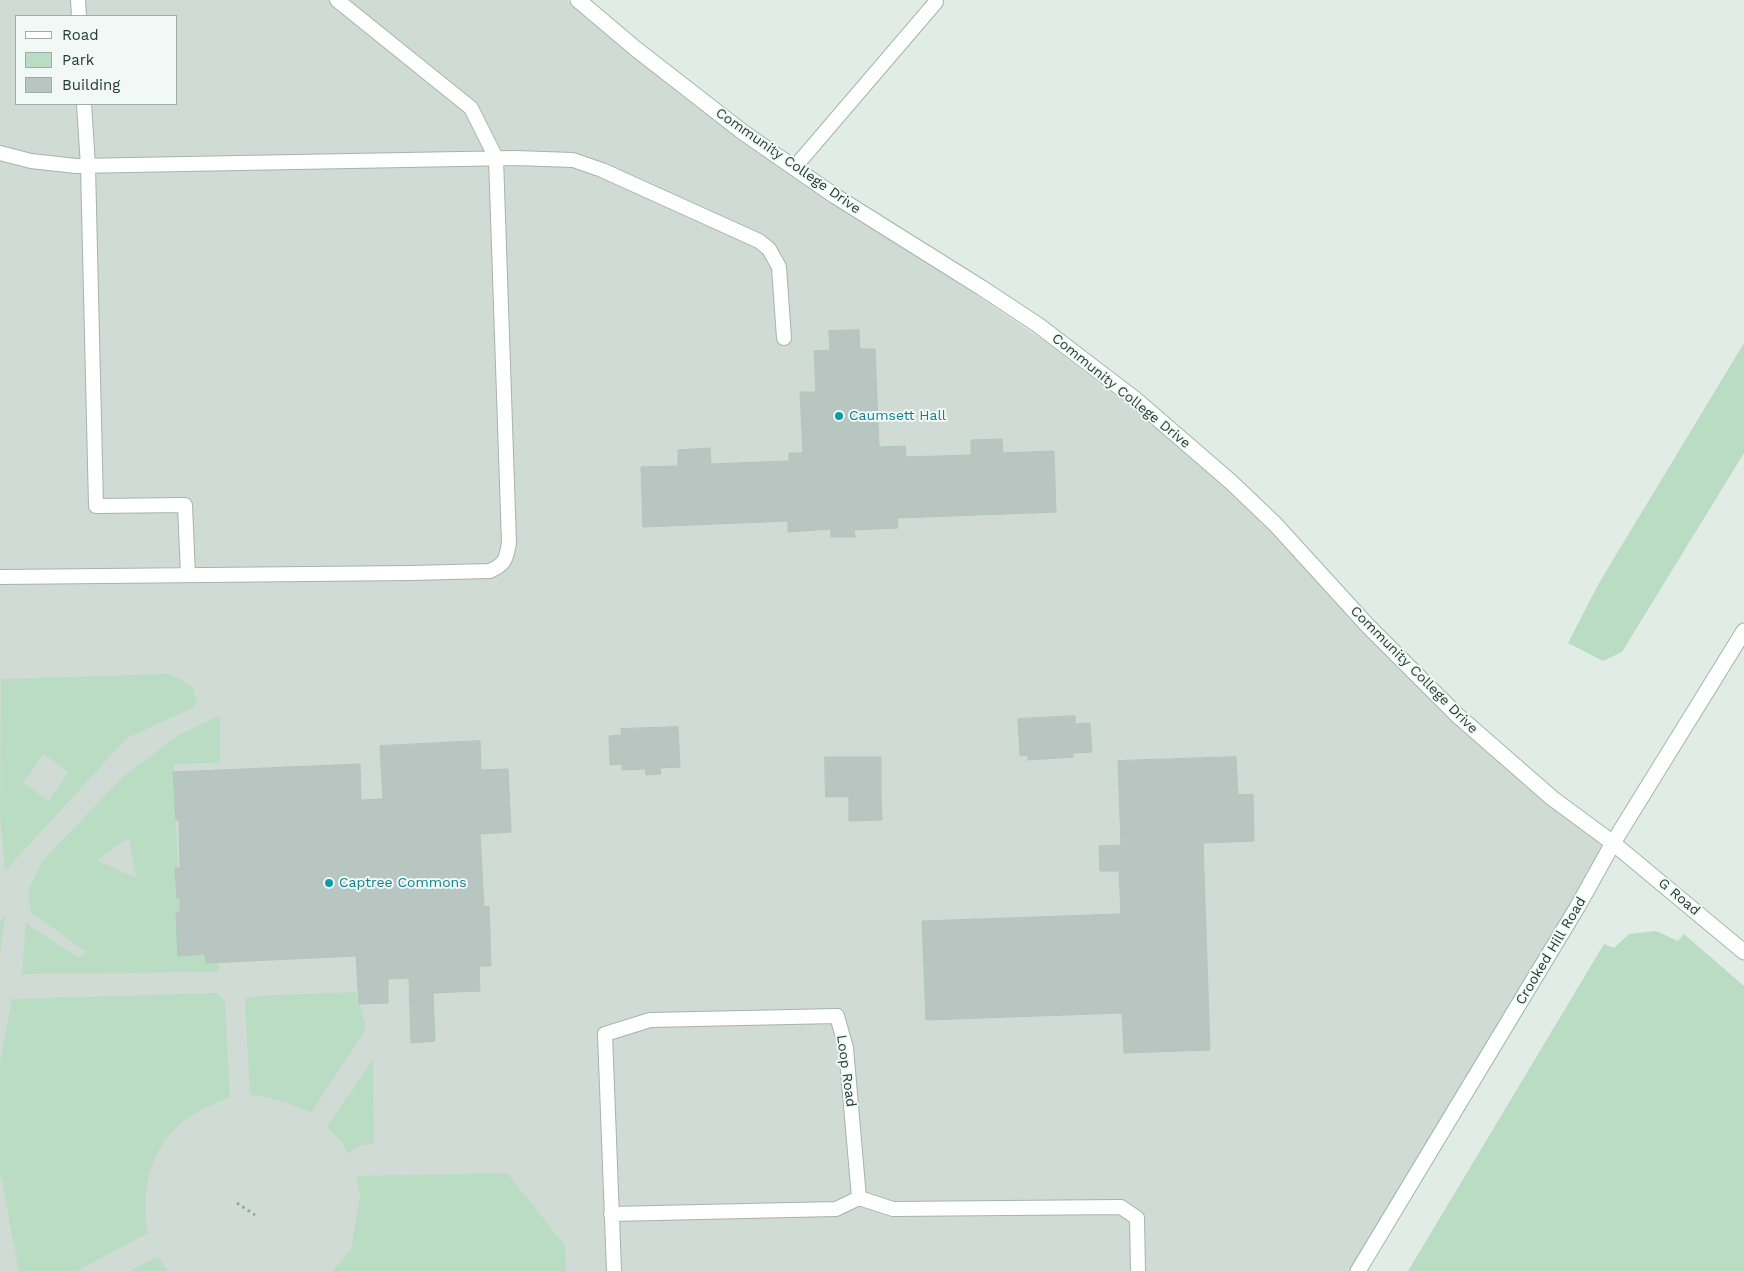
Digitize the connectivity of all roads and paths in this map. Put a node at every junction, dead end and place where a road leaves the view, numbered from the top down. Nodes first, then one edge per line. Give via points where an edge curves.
1 (78, 0) edge
2 (337, 0) edge
3 (578, 0) edge
4 (936, 2) dead end
5 (79, 15) edge
6 (84, 105) edge
7 (0, 153) edge
8 (496, 158) junction
9 (88, 166) junction
10 (794, 168) junction
11 (784, 338) dead end
12 (188, 575) junction
13 (0, 577) edge
14 (1744, 631) edge
15 (1613, 843) junction
16 (1744, 952) edge
17 (860, 1198) junction
18 (237, 1203) dead end
19 (612, 1214) junction
20 (255, 1215) dead end
21 (614, 1271) edge
22 (1138, 1271) edge
23 (1358, 1271) edge

1 - 5 lane
2 - 8 lane via 472,108
3 - 10 main road, Community College Drive via 700,99
4 - 10 lane
6 - 9 lane
7 - 9 lane via 31,162
8 - 9 lane
8 - 11 lane via 573,160 759,241 769,249 778,267
8 - 12 lane via 509,543 504,562 490,571
9 - 12 lane via 96,506 185,505
10 - 15 main road, Community College Drive via 1030,320 1135,399 1275,524 1368,626 1456,715 1552,798
12 - 13 lane
14 - 15 main road, Crooked Hill Road
15 - 16 main road, G Road
15 - 23 main road, Crooked Hill Road
17 - 19 lane via 836,1209
17 - 19 lane, Loop Road via 846,1048 837,1016 650,1020 605,1034
17 - 22 lane via 893,1210 1121,1207 1137,1218
18 - 20 path
19 - 21 lane, Loop Road

